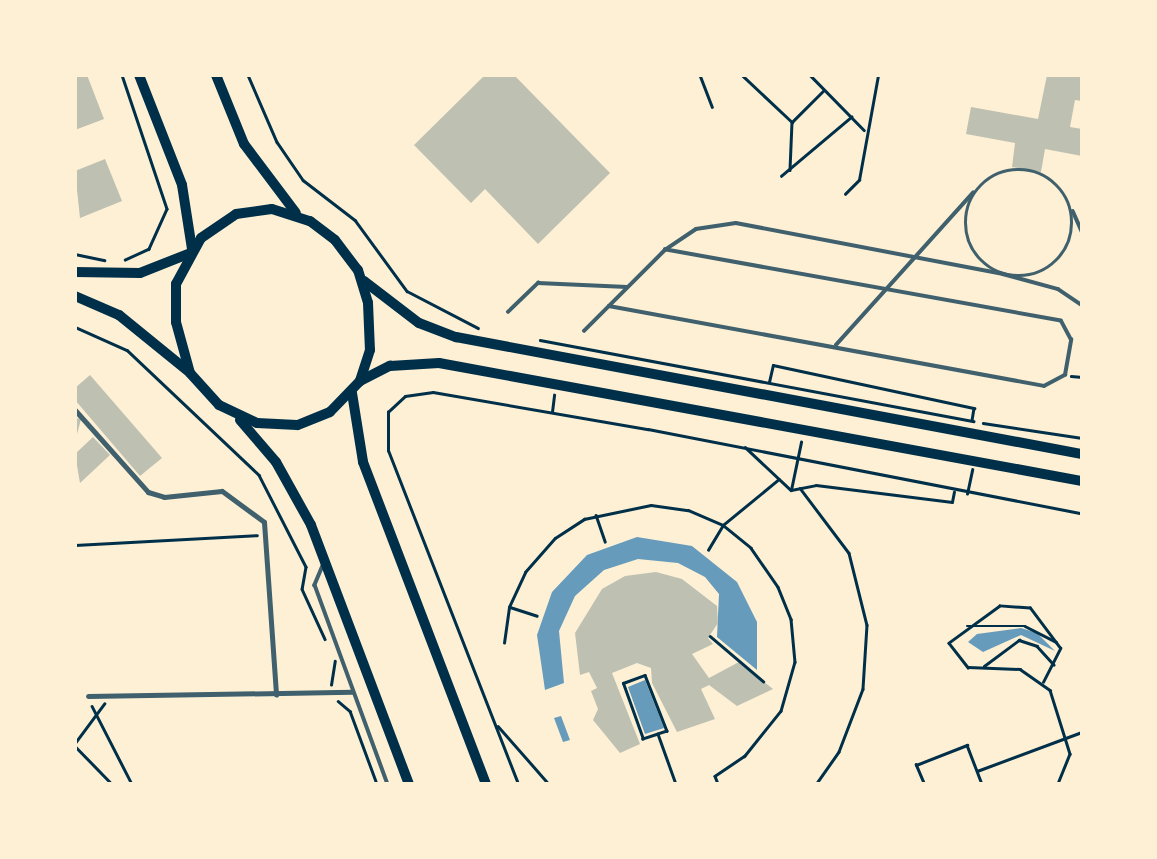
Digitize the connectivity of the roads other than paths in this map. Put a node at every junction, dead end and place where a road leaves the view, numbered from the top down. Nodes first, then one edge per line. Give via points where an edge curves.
1 (139, 75) edge
2 (216, 75) edge
3 (982, 184) junction
4 (1068, 201) junction
5 (298, 215) junction
6 (1082, 231) edge
7 (665, 250) junction
8 (190, 251) junction
9 (907, 259) junction
10 (75, 272) edge
11 (1003, 274) junction
12 (364, 281) junction
13 (627, 287) junction
14 (881, 290) junction
15 (75, 296) edge
16 (1082, 305) edge
17 (609, 306) junction
18 (508, 312) dead end
19 (584, 331) dead end
20 (836, 345) junction
21 (190, 373) junction
22 (360, 381) junction
23 (352, 393) junction
24 (75, 411) edge
25 (233, 414) junction
26 (1082, 454) edge
27 (1082, 481) edge
28 (326, 561) junction
29 (352, 692) junction
30 (276, 695) junction
31 (88, 696) road end
32 (388, 784) edge
33 (409, 784) edge
34 (486, 784) edge

1 - 8 main road via 182,185
2 - 5 main road via 244,144
3 - 4 lane via 1004,172 1030,170 1059,187
3 - 9 lane
3 - 11 lane via 968,208 967,235 987,266
4 - 6 lane
4 - 11 lane via 1071,235 1053,264 1038,273
5 - 8 main road via 272,209 236,214
5 - 12 main road via 335,240
7 - 9 lane via 696,229 736,223
7 - 13 lane
7 - 14 lane
8 - 10 main road via 140,273
8 - 21 main road via 175,305
9 - 11 lane
9 - 14 lane
11 - 16 lane via 1058,289
12 - 22 main road via 370,350
12 - 26 main road via 419,323 456,337
13 - 17 lane
13 - 18 lane via 538,283
14 - 20 lane
14 - 20 lane via 1061,321 1071,340 1065,375 1044,386
15 - 21 main road via 119,315
17 - 19 lane
17 - 20 lane
21 - 25 main road
22 - 23 main road
22 - 27 main road via 390,366 424,362
23 - 25 main road via 330,412 297,425
23 - 34 main road via 363,462
24 - 30 street via 148,492 164,497 222,491 246,503 270,534 266,582
25 - 28 main road via 276,461
28 - 29 lane via 315,585
28 - 33 main road
29 - 30 street
29 - 32 lane
30 - 31 street

